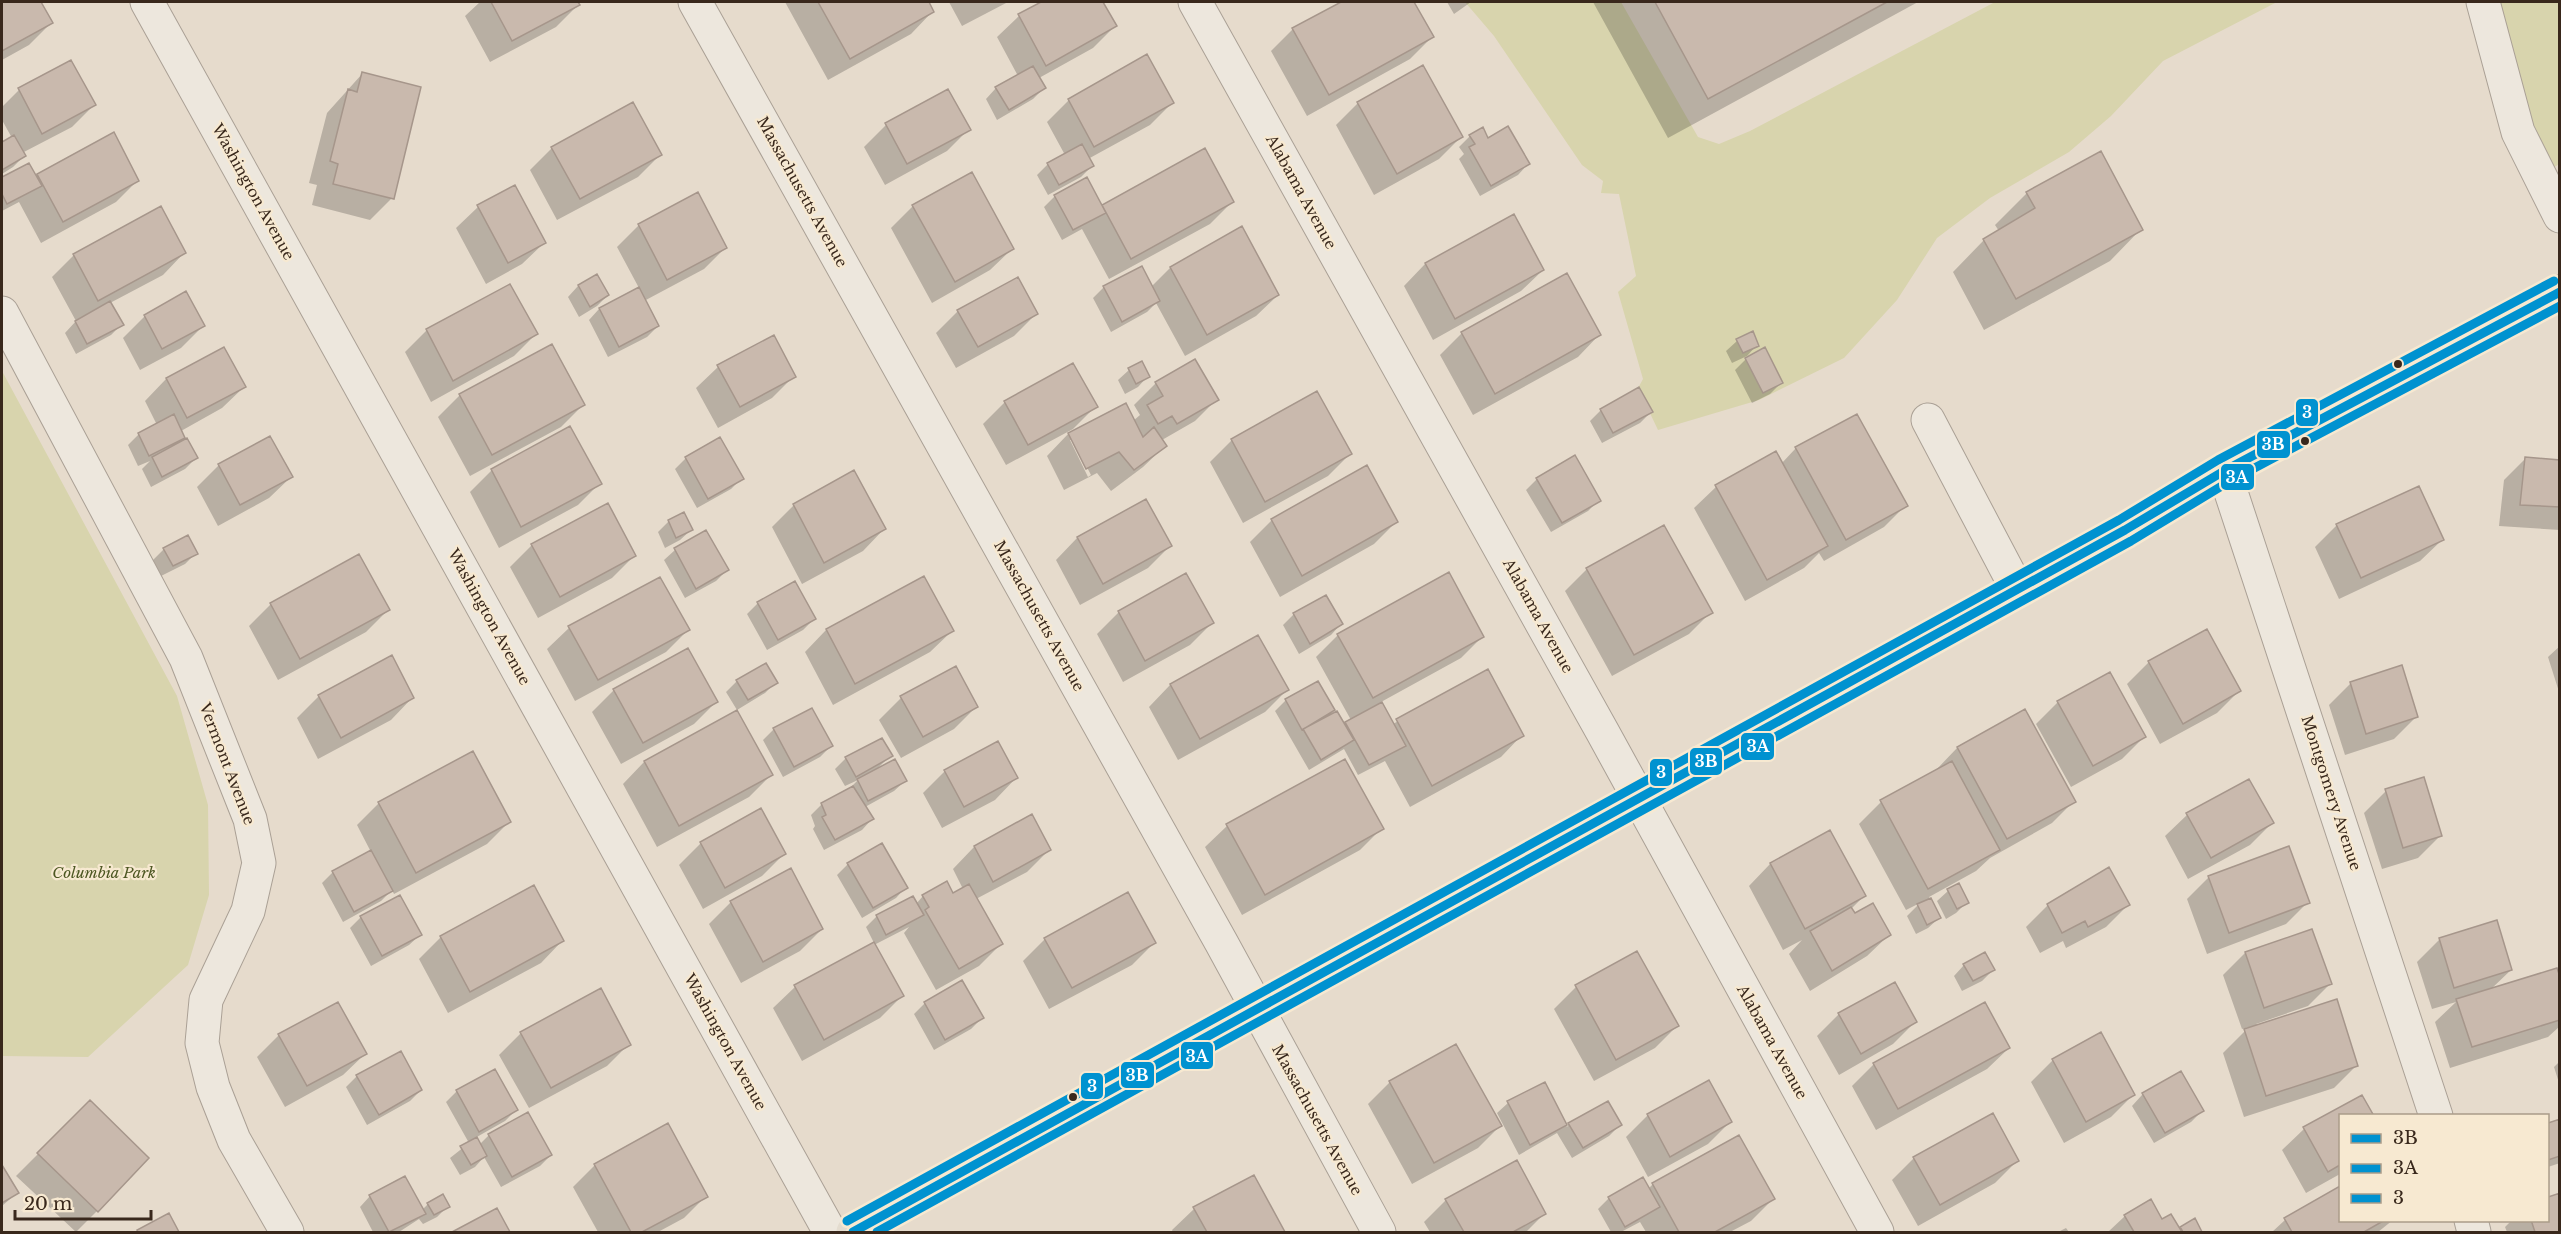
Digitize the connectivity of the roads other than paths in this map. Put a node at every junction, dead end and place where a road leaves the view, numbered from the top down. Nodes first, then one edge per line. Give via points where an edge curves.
1 (147, 2) edge
2 (695, 2) edge
3 (1195, 2) edge
4 (2483, 2) edge
5 (2559, 216) edge
6 (2559, 292) edge
7 (2, 313) edge
8 (1928, 420) dead end
9 (2224, 471) junction
10 (2017, 590) junction
11 (1637, 799) junction
12 (1256, 1008) junction
13 (2435, 1114) edge
14 (287, 1233) edge
15 (830, 1233) edge
16 (853, 1233) edge
17 (1379, 1233) edge
18 (1877, 1233) edge

1 - 15 street, Washington Avenue
2 - 12 street, Massachusetts Avenue
3 - 11 street, Alabama Avenue
4 - 5 street via 2518,132
6 - 9 main road
7 - 14 street, Vermont Avenue via 186,658 250,819 259,864 248,911 206,1000 202,1043 213,1088 234,1140
8 - 10 street
9 - 10 main road
9 - 13 street, Montgomery Avenue
10 - 11 main road
11 - 12 main road
11 - 18 street, Alabama Avenue
12 - 16 main road
12 - 17 street, Massachusetts Avenue

